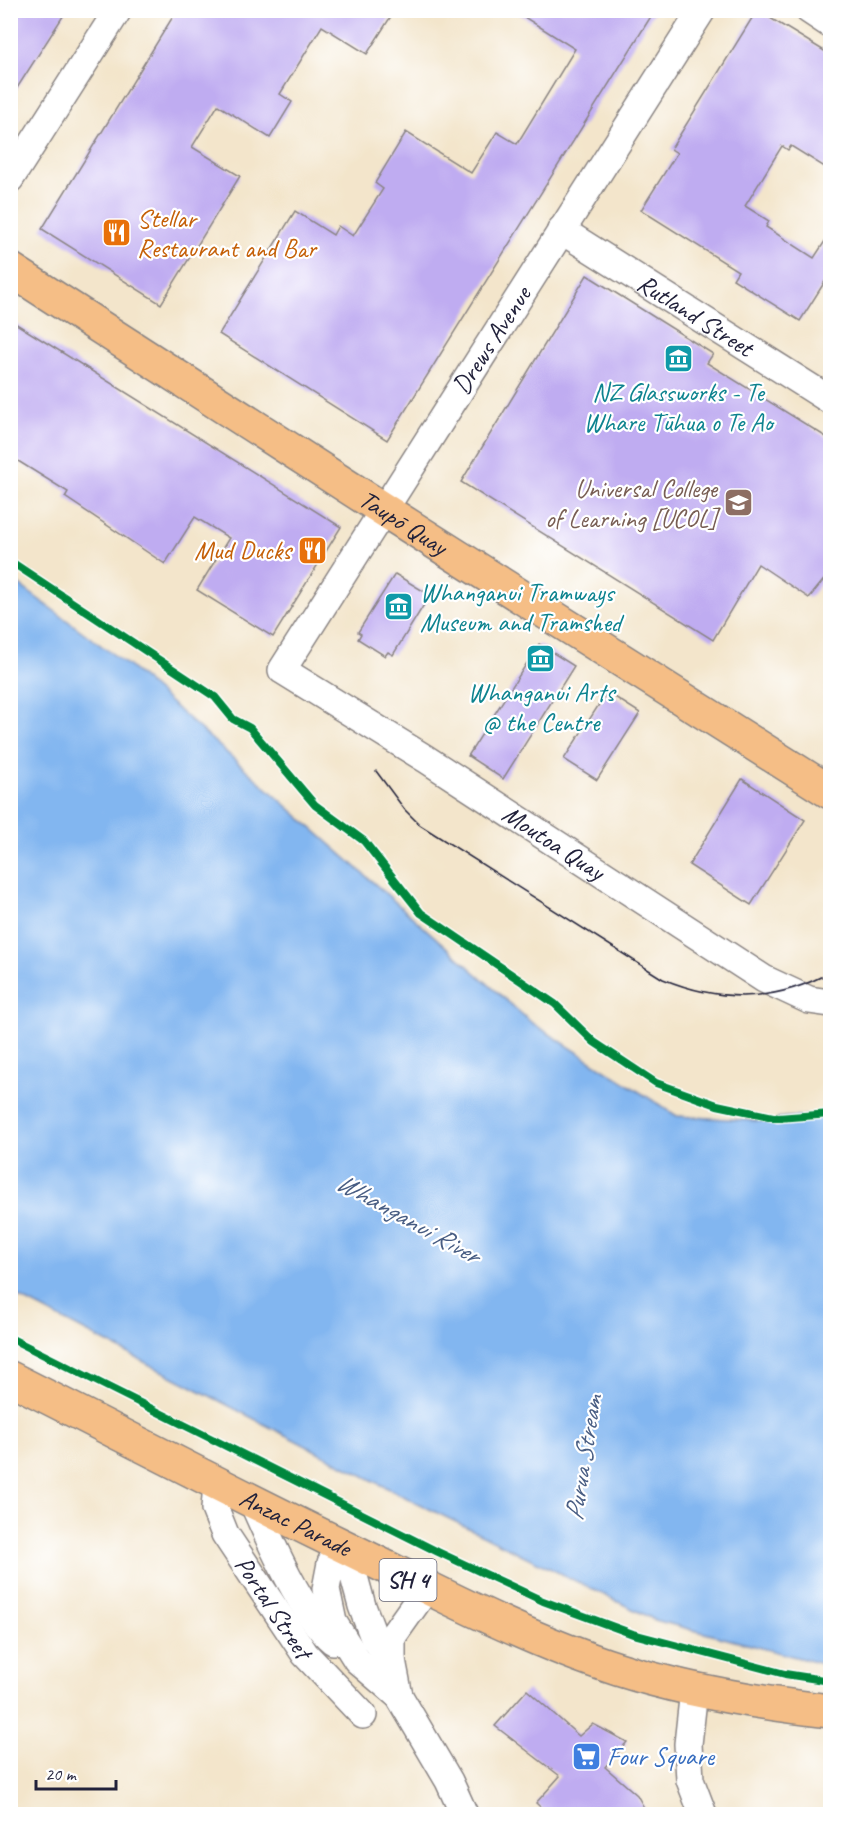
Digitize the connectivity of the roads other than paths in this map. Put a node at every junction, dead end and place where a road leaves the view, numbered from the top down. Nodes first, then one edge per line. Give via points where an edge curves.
1 (118, 10) edge
2 (702, 10) edge
3 (809, 10) edge
4 (831, 24) edge
5 (10, 179) edge
6 (561, 230) junction
7 (10, 269) edge
8 (831, 400) edge
9 (384, 510) junction
10 (282, 670) joint
11 (831, 792) edge
12 (831, 1003) edge
13 (10, 1378) edge
14 (218, 1483) junction
15 (252, 1500) junction
16 (349, 1550) junction
17 (426, 1589) junction
18 (357, 1660) junction
19 (392, 1660) junction
20 (694, 1690) junction
21 (399, 1696) junction
22 (831, 1711) edge
23 (363, 1715) dead end
24 (464, 1815) edge
25 (703, 1815) edge

1 - 5 street
2 - 6 street, Drews Avenue
3 - 4 street
6 - 8 street, Rutland Street
6 - 9 street, Drews Avenue
7 - 9 main road, Taupō Quay
9 - 10 street, Drews Avenue
9 - 11 main road, Taupō Quay
10 - 12 street, Moutoa Quay via 764,979 809,1000
13 - 14 main road, Anzac Parade / SH 4
14 - 15 main road, Anzac Parade / SH 4
14 - 23 street, Portal Street via 215,1509 225,1534 305,1654
15 - 16 main road, Anzac Parade / SH 4
15 - 18 street, Portal Street via 321,1630
16 - 17 main road, Anzac Parade / SH 4
16 - 18 street, Portal Street via 331,1563 326,1589 333,1622
16 - 19 street, Portal Street via 374,1638
17 - 19 street, Portal Street via 392,1637
17 - 20 main road, Anzac Parade / SH 4 via 617,1669
18 - 21 street, Portal Street
19 - 21 street, Portal Street
20 - 22 main road, Anzac Parade / SH 4
20 - 25 street via 688,1744 690,1780
21 - 24 street, Portal Street via 444,1771

